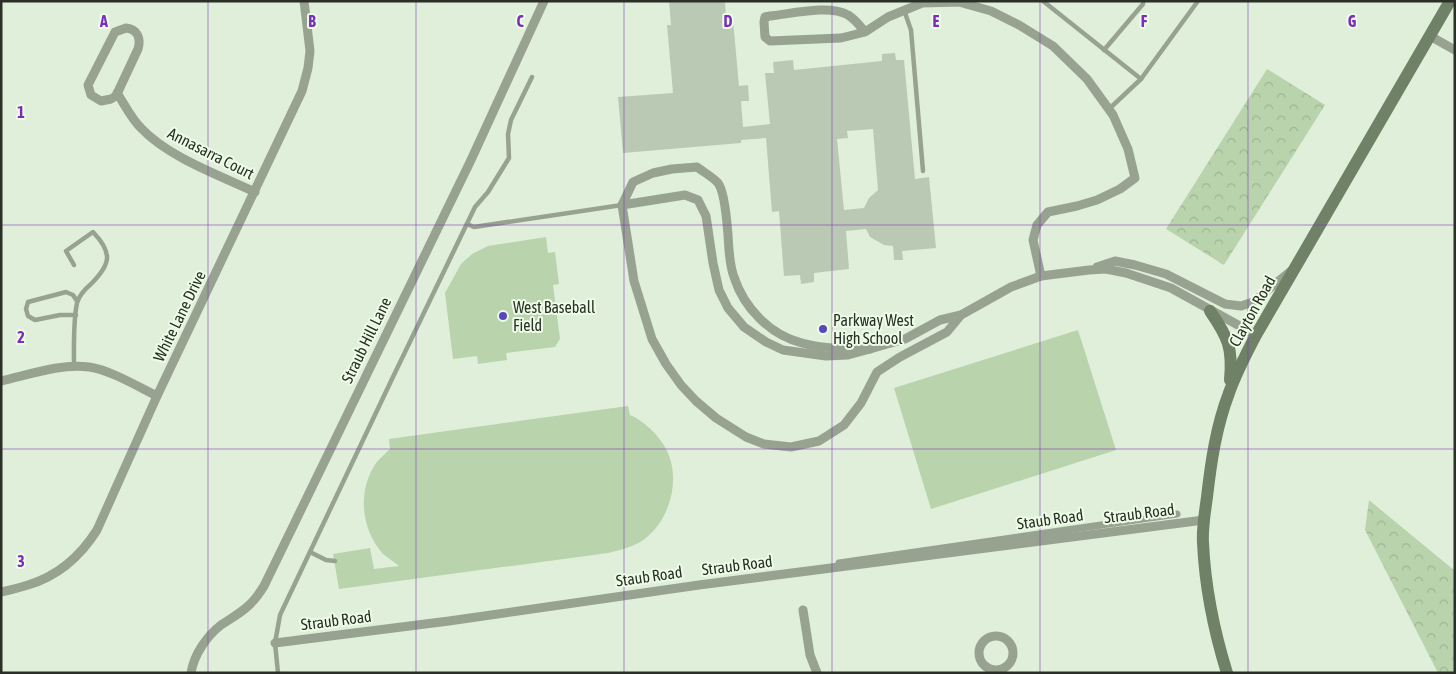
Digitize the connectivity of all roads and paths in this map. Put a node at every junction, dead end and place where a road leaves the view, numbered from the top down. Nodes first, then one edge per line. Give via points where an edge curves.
1 (304, 1) edge
2 (544, 1) edge
3 (1043, 1) edge
4 (1143, 1) edge
5 (1198, 1) edge
6 (1450, 1) edge
7 (976, 4) edge
8 (904, 10) junction
9 (865, 32) junction
10 (1430, 36) junction
11 (1104, 50) junction
12 (1455, 50) edge
13 (532, 77) dead end
14 (1141, 79) junction
15 (117, 93) junction
16 (1110, 109) junction
17 (923, 172) dead end
18 (255, 192) junction
19 (622, 205) junction
20 (467, 224) junction
21 (74, 265) dead end
22 (1295, 268) junction
23 (1089, 270) junction
24 (1041, 276) junction
25 (77, 301) junction
26 (1210, 311) junction
27 (76, 315) junction
28 (961, 315) junction
29 (1256, 335) junction
30 (870, 350) junction
31 (74, 366) junction
32 (1, 381) edge
33 (1229, 392) junction
34 (157, 396) junction
35 (1177, 514) dead end
36 (1204, 520) junction
37 (310, 552) junction
38 (334, 561) dead end
39 (1, 592) edge
40 (803, 610) dead end
41 (275, 643) junction
42 (191, 673) edge
43 (278, 673) edge
44 (817, 673) edge
45 (1227, 673) edge

1 - 18 street, White Lane Drive via 310,51 308,68 302,91
2 - 42 street, Straub Hill Lane via 471,160 264,586 246,609 210,634 194,659
3 - 11 lane
4 - 11 lane
5 - 14 lane
6 - 10 main road, Clayton Road
7 - 8 street via 922,3
7 - 16 street via 1053,46 1088,79
8 - 9 street
8 - 17 lane via 911,30
9 - 9 street via 841,38 770,41 765,37 764,22 765,17 770,16 834,11 847,14
10 - 12 street
10 - 22 main road, Clayton Road
11 - 14 lane
13 - 20 lane via 511,120 509,158
14 - 16 lane
15 - 15 street via 140,43 138,35 126,28 115,32 88,85 92,95 101,101 111,99
15 - 18 street, Annasarra Court via 140,127 155,141
16 - 24 street via 1128,149 1136,178 1097,200 1048,212 1037,225 1034,240
18 - 34 street, White Lane Drive
19 - 20 lane via 474,227
19 - 28 street via 634,281 652,339 666,364 681,385 716,418 764,444 792,447 819,441 844,425 861,403 877,372 947,332
19 - 30 street via 685,195 698,200 706,216 719,290 744,327 766,342 783,350 826,356
19 - 30 street via 633,182 653,173 697,167 718,183 724,201 733,275 752,311 767,325 800,343
20 - 37 lane
21 - 25 lane via 66,251 93,232 108,254 107,264
22 - 23 street via 1253,302 1241,306 1225,304 1166,274 1135,264 1115,261
22 - 29 main road, Clayton Road
23 - 24 street
23 - 26 street via 1106,269 1171,288
24 - 28 street via 1011,287
25 - 27 lane
25 - 27 lane via 66,292 28,302 26,309 28,316 36,320
26 - 29 street
26 - 33 main road via 1229,343
27 - 31 lane
28 - 30 street via 940,320 905,339
29 - 33 main road, Clayton Road
31 - 32 street
31 - 34 street via 104,370
33 - 36 main road, Clayton Road via 1217,434
34 - 39 street, White Lane Drive via 88,545 64,568 47,578
35 - 41 street, Staub Road
36 - 41 street, Straub Road
36 - 45 main road, Clayton Road via 1202,541 1208,598
37 - 38 lane
37 - 41 lane via 280,615
40 - 44 street via 810,654
41 - 43 lane

